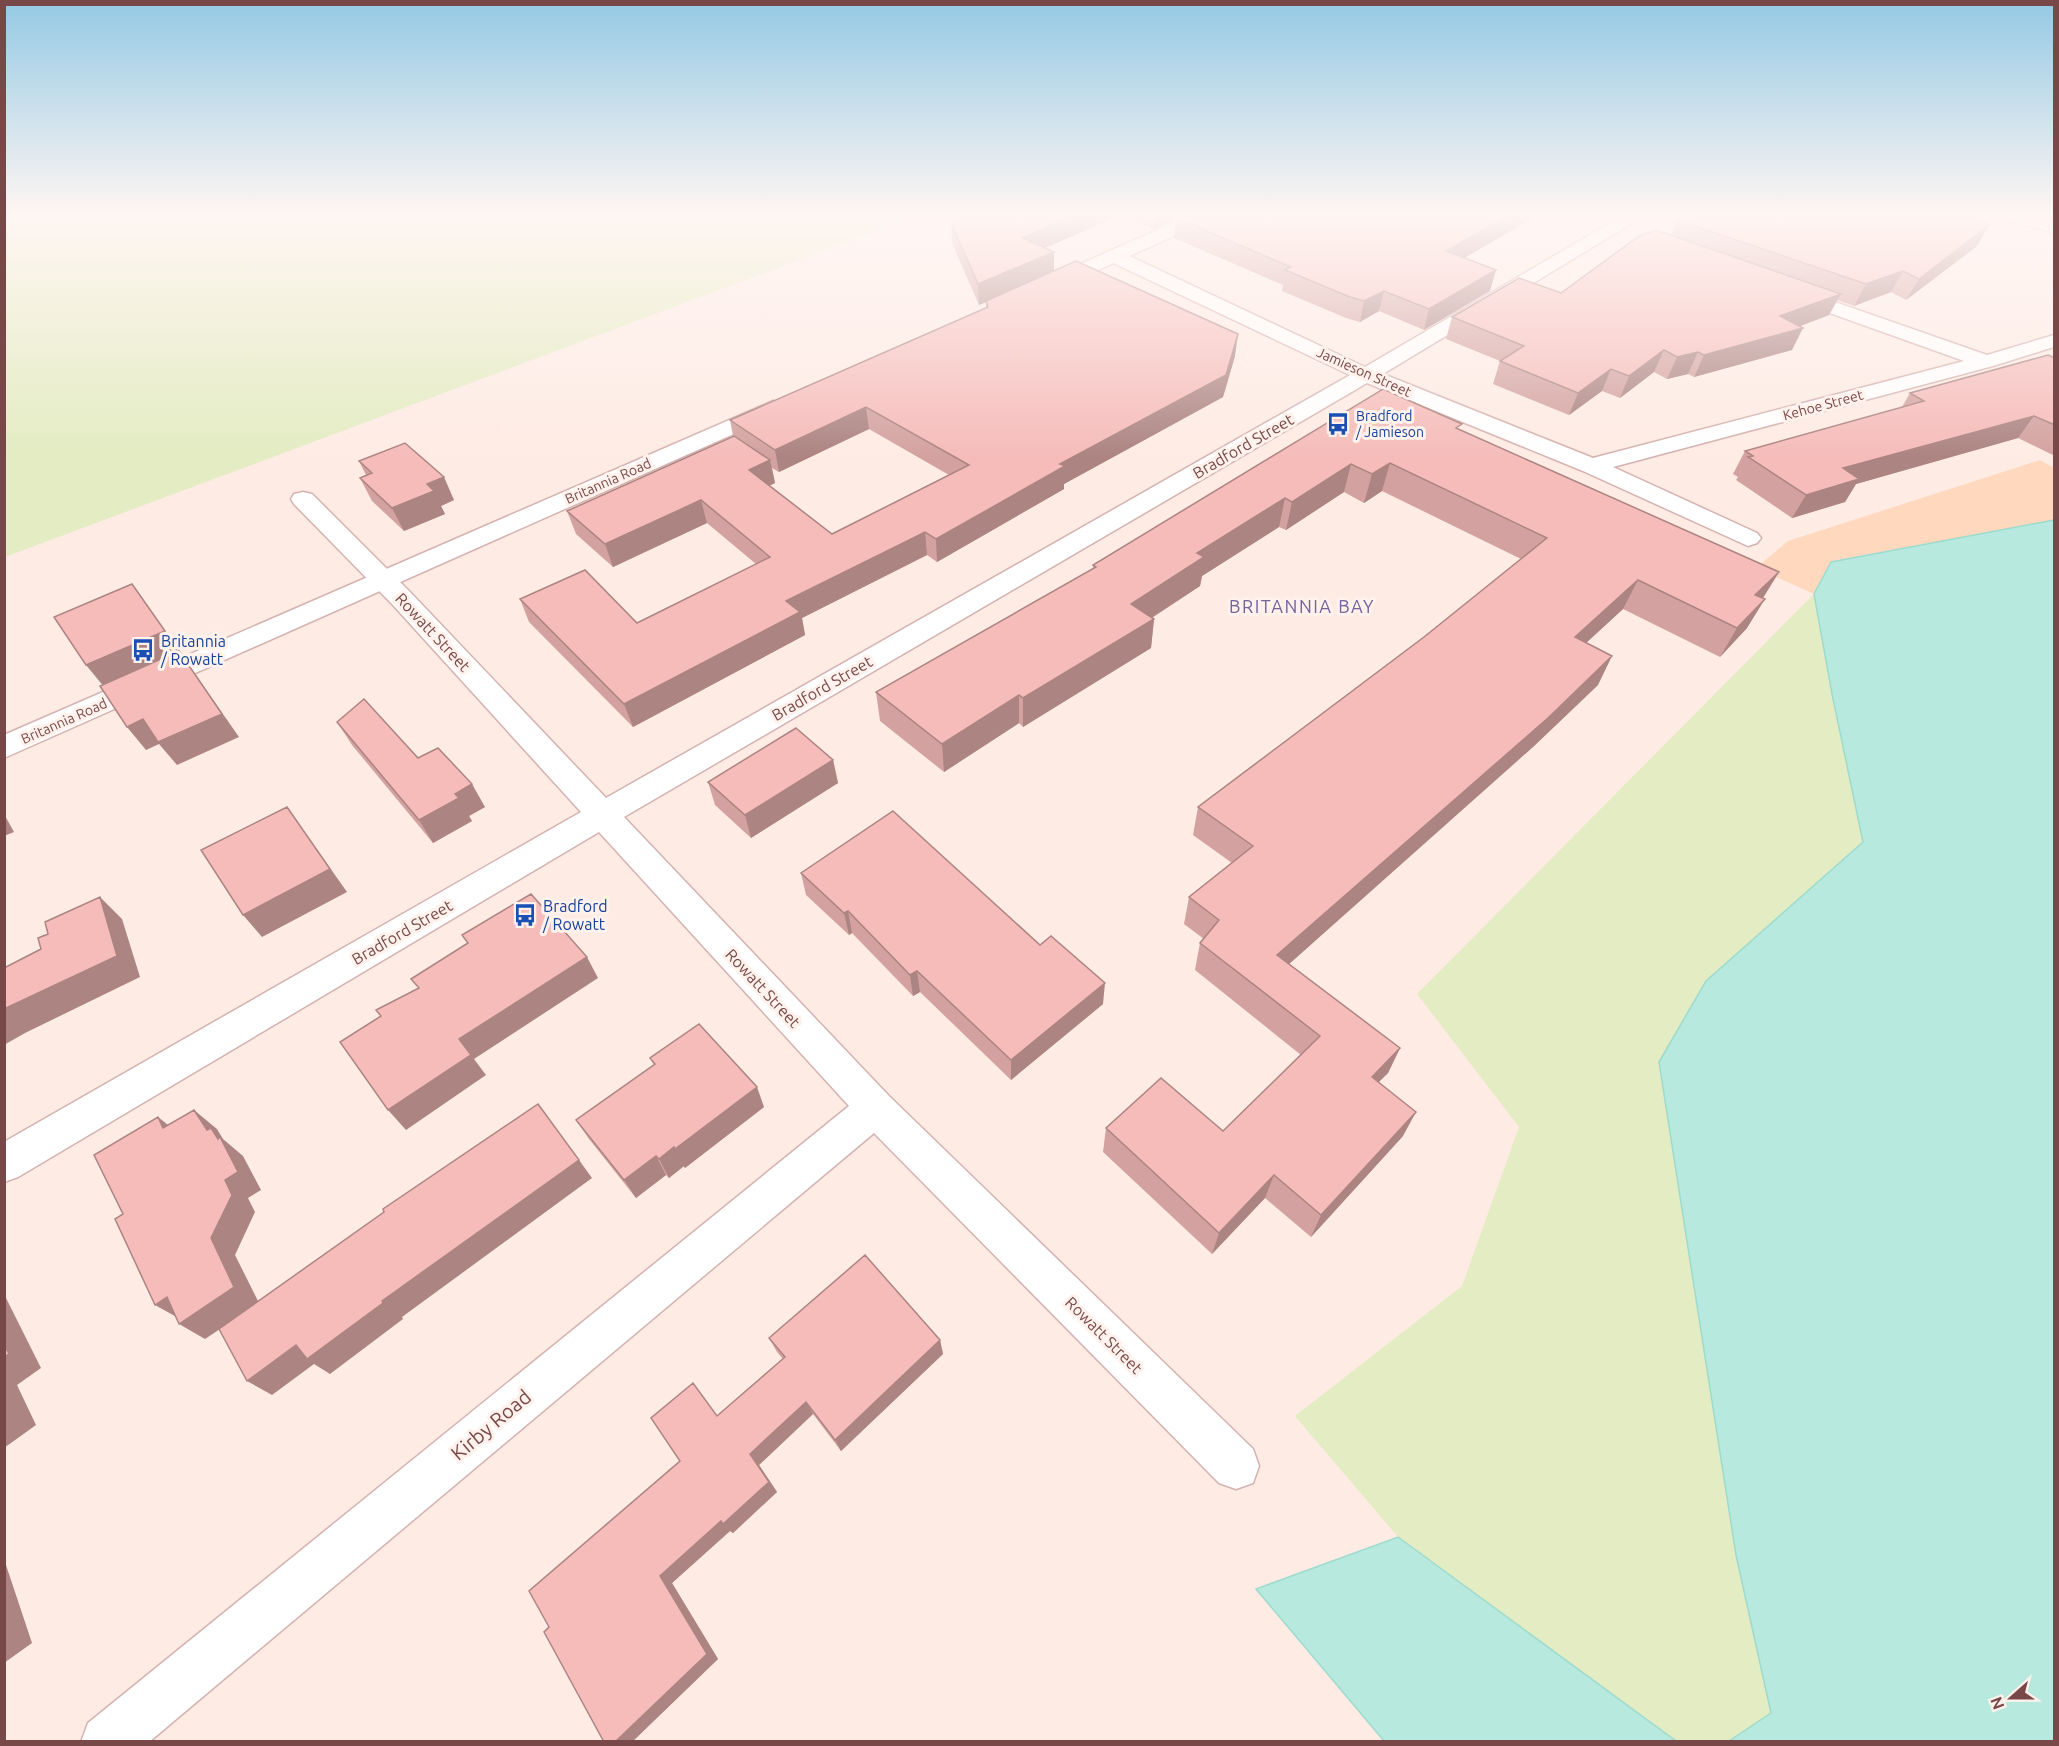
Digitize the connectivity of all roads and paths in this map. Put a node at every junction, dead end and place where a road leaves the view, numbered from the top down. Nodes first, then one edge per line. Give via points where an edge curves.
1 (1195, 294) edge
2 (1502, 294) edge
3 (1794, 294) edge
4 (2055, 341) edge
5 (1986, 362) junction
6 (1366, 375) junction
7 (797, 397) edge
8 (1591, 466) junction
9 (303, 499) dead end
10 (1748, 538) dead end
11 (384, 580) junction
12 (4, 747) edge
13 (602, 815) junction
14 (875, 1108) junction
15 (4, 1164) edge
16 (1236, 1466) dead end
17 (107, 1742) edge

1 - 6 street, Jamieson Street
2 - 6 street, Bradford Street
3 - 5 street
4 - 5 street, Kehoe Street
5 - 8 street, Kehoe Street
6 - 8 street, Jamieson Street
6 - 13 street, Bradford Street
7 - 11 street, Britannia Road
8 - 10 street, Jamieson Street
9 - 11 street, Rowatt Street
11 - 12 street, Britannia Road
11 - 13 street, Rowatt Street
13 - 14 street, Rowatt Street
13 - 15 street, Bradford Street
14 - 16 street, Rowatt Street
14 - 17 street, Kirby Road

